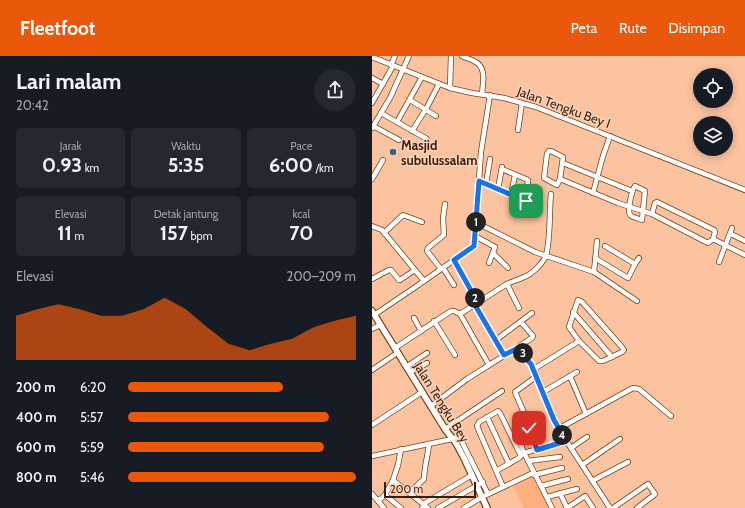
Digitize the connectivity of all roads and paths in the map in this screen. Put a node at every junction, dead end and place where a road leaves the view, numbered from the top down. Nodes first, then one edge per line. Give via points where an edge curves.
1 (395, 56) edge
2 (409, 56) edge
3 (451, 56) edge
4 (462, 56) edge
5 (372, 57) edge
6 (392, 65) junction
7 (403, 70) junction
8 (422, 77) junction
9 (372, 78) edge
10 (383, 84) junction
11 (439, 84) junction
12 (450, 88) junction
13 (482, 94) junction
14 (374, 95) edge
15 (490, 95) junction
16 (410, 100) junction
17 (372, 103) edge
18 (522, 103) junction
19 (426, 109) junction
20 (381, 113) junction
21 (436, 116) dead end
22 (397, 122) junction
23 (373, 127) edge
24 (518, 130) dead end
25 (412, 131) junction
26 (610, 136) junction
27 (428, 139) dead end
28 (399, 140) dead end
29 (490, 159) dead end
30 (383, 160) dead end
31 (563, 163) junction
32 (515, 175) junction
33 (597, 176) junction
34 (372, 179) edge
35 (560, 179) junction
36 (479, 181) junction
37 (486, 184) junction
38 (498, 189) junction
39 (745, 190) edge
40 (632, 191) junction
41 (593, 193) junction
42 (551, 194) dead end
43 (511, 195) junction
44 (445, 204) dead end
45 (629, 207) junction
46 (644, 210) junction
47 (652, 214) junction
48 (422, 222) dead end
49 (476, 222) junction
50 (372, 226) edge
51 (732, 228) dead end
52 (384, 233) junction
53 (731, 234) junction
54 (475, 236) junction
55 (713, 239) junction
56 (597, 241) dead end
57 (745, 241) edge
58 (726, 245) junction
59 (605, 246) dead end
60 (493, 253) junction
61 (745, 255) edge
62 (545, 256) junction
63 (595, 258) junction
64 (639, 258) dead end
65 (454, 260) junction
66 (719, 262) dead end
67 (489, 263) dead end
68 (635, 264) junction
69 (508, 268) dead end
70 (442, 269) junction
71 (415, 270) junction
72 (594, 272) junction
73 (372, 279) edge
74 (424, 281) junction
75 (507, 284) junction
76 (454, 285) dead end
77 (637, 301) dead end
78 (477, 304) junction
79 (519, 308) dead end
80 (573, 312) junction
81 (373, 313) edge
82 (532, 313) dead end
83 (460, 314) junction
84 (414, 318) dead end
85 (434, 322) junction
86 (521, 322) junction
87 (380, 325) junction
88 (372, 330) edge
89 (421, 330) junction
90 (496, 340) junction
91 (579, 341) junction
92 (520, 347) junction
93 (396, 350) junction
94 (427, 353) dead end
95 (455, 355) dead end
96 (504, 355) junction
97 (612, 357) junction
98 (427, 363) dead end
99 (489, 365) junction
100 (406, 367) junction
101 (534, 369) junction
102 (372, 370) edge
103 (410, 372) junction
104 (577, 372) dead end
105 (537, 376) junction
106 (570, 376) junction
107 (502, 390) dead end
108 (422, 392) junction
109 (543, 392) junction
110 (430, 406) junction
111 (586, 414) junction
112 (671, 416) dead end
113 (487, 417) junction
114 (372, 425) edge
115 (445, 429) junction
116 (558, 429) junction
117 (516, 432) dead end
118 (587, 437) dead end
119 (452, 439) junction
120 (620, 439) dead end
121 (566, 441) junction
122 (429, 444) junction
123 (570, 448) junction
124 (401, 449) junction
125 (537, 450) junction
126 (524, 453) junction
127 (372, 456) edge
128 (560, 457) dead end
129 (528, 461) junction
130 (628, 462) dead end
131 (509, 464) junction
132 (582, 465) junction
133 (562, 468) dead end
134 (496, 471) junction
135 (534, 474) junction
136 (472, 475) junction
137 (568, 479) dead end
138 (393, 480) junction
139 (592, 481) junction
140 (482, 482) junction
141 (476, 486) junction
142 (503, 486) junction
143 (540, 486) junction
144 (576, 490) dead end
145 (410, 492) junction
146 (560, 493) junction
147 (372, 494) edge
148 (488, 494) junction
149 (385, 495) junction
150 (482, 497) junction
151 (547, 497) junction
152 (378, 501) junction
153 (425, 507) edge
154 (384, 508) edge
155 (400, 508) edge
156 (438, 508) edge
157 (464, 508) edge
158 (487, 508) edge
159 (552, 508) edge
160 (567, 508) edge
161 (592, 508) edge
162 (610, 508) edge
163 (613, 508) edge
164 (637, 508) edge

1 - 6 street
2 - 7 street
3 - 12 street
4 - 13 street via 482,66
5 - 6 street, Jalan Tengku Bey I
6 - 7 street, Jalan Tengku Bey I
6 - 10 street
7 - 8 street, Jalan Tengku Bey I
7 - 20 street
8 - 11 street, Jalan Tengku Bey I
8 - 16 street
9 - 10 street
10 - 14 street
11 - 12 street, Jalan Tengku Bey I
11 - 19 street
12 - 13 street, Jalan Tengku Bey I
13 - 15 street, Jalan Tengku Bey I
14 - 17 street
15 - 18 street, Jalan Tengku Bey I
15 - 36 street
16 - 19 street
16 - 22 street
18 - 24 street
18 - 26 street, Jalan Tengku Bey I
19 - 21 street
19 - 25 street
20 - 22 street
20 - 23 street
22 - 25 street
23 - 28 street
25 - 27 street
26 - 33 street
26 - 39 street, Jalan Tengku Bey I
29 - 37 street
30 - 34 street
31 - 33 street
31 - 35 street
31 - 35 street via 562,155 548,152 545,180 557,185
32 - 38 street via 502,168
32 - 43 street
32 - 43 street via 528,180 526,201
33 - 40 street
33 - 41 street
35 - 41 street
36 - 37 street
36 - 49 street
37 - 38 street
38 - 43 street
40 - 45 street
40 - 46 street via 635,186 645,190
41 - 45 street
42 - 62 street
44 - 70 street via 444,235 427,251
45 - 46 street
45 - 46 street via 630,215 642,220
46 - 47 street
47 - 55 street via 708,243
47 - 55 street via 657,202 714,230
48 - 52 street via 403,215
49 - 54 street
49 - 62 street
50 - 52 street
51 - 53 street
52 - 71 street
53 - 57 street
53 - 58 street
54 - 60 street via 495,246
54 - 65 street via 473,247
55 - 58 street
56 - 63 street
58 - 61 street
58 - 66 street
59 - 68 street
60 - 67 street
60 - 69 street
62 - 72 street
62 - 75 street via 528,275
63 - 68 street via 628,278
63 - 72 street
64 - 68 street
65 - 70 street
65 - 78 street
70 - 74 street
70 - 76 street
71 - 73 street via 400,280 391,270
71 - 74 street
72 - 77 street
74 - 81 street
75 - 78 street
75 - 79 street
78 - 83 street
78 - 90 street
80 - 91 street via 569,327
80 - 97 street
80 - 97 street via 577,301 580,300 623,349
81 - 87 main road, Jalan Tengku Bey
82 - 86 street
83 - 85 street via 452,311
83 - 99 street
84 - 89 street
85 - 89 street
85 - 95 street
86 - 90 street
86 - 92 street via 533,337
87 - 88 street
87 - 93 main road, Jalan Tengku Bey
89 - 93 street
90 - 96 street
91 - 97 street via 599,361
91 - 101 street
92 - 96 street
92 - 101 street
93 - 100 main road, Jalan Tengku Bey
93 - 102 street
94 - 100 street
96 - 99 street
98 - 103 street
99 - 110 street
100 - 103 main road, Jalan Tengku Bey
101 - 105 street
103 - 108 main road, Jalan Tengku Bey
104 - 106 street
105 - 109 street
105 - 125 street via 515,392
106 - 109 street
106 - 111 street
107 - 115 street
108 - 110 main road, Jalan Tengku Bey
108 - 114 street
109 - 116 street
110 - 115 main road, Jalan Tengku Bey
111 - 112 street via 633,388 639,389
111 - 116 street
113 - 131 street
113 - 131 street via 497,411 500,412 520,455 520,458
113 - 134 street via 477,426
115 - 119 main road, Jalan Tengku Bey
116 - 121 street
117 - 126 street
118 - 123 street
119 - 122 street
119 - 136 main road, Jalan Tengku Bey
119 - 140 street via 461,437
120 - 132 street
121 - 123 street
121 - 125 street
122 - 124 street
122 - 145 street via 424,479
123 - 132 street
124 - 127 street
124 - 138 street
125 - 126 street
126 - 129 street
128 - 129 street
129 - 135 street
130 - 139 street
131 - 134 street
132 - 139 street
133 - 135 street
134 - 142 street
135 - 142 street
135 - 143 street
136 - 141 main road, Jalan Tengku Bey
136 - 153 street via 425,503
137 - 143 street
138 - 145 street
138 - 149 street
139 - 162 street
140 - 141 street
140 - 148 street
141 - 150 main road, Jalan Tengku Bey
141 - 156 street
142 - 148 street
143 - 151 street
144 - 146 street
145 - 153 street
146 - 151 street
146 - 160 street
147 - 152 street
148 - 150 street
149 - 152 street
149 - 155 street
150 - 157 street
150 - 158 main road, Jalan Tengku Bey
151 - 159 street
152 - 154 street
160 - 161 street via 585,496
163 - 164 street via 648,484 654,495

